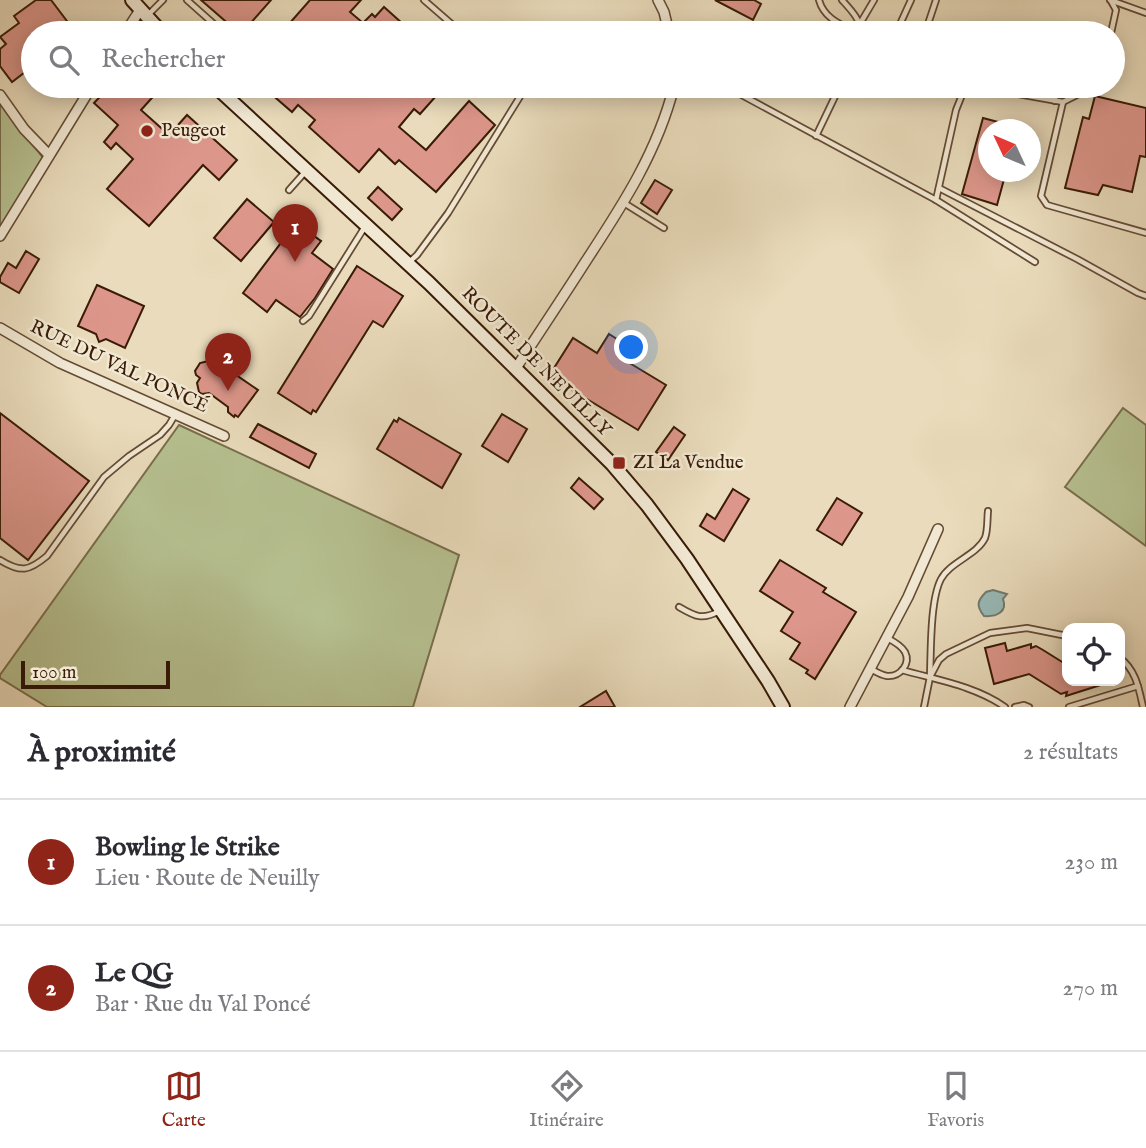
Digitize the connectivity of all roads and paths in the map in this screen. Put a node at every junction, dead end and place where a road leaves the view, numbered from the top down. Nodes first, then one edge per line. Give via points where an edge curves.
1 (163, 0) edge
2 (187, 0) edge
3 (424, 0) edge
4 (658, 0) edge
5 (819, 0) edge
6 (842, 0) edge
7 (874, 0) edge
8 (911, 0) edge
9 (936, 0) edge
10 (1110, 0) edge
11 (140, 9) edge
12 (1146, 13) edge
13 (210, 21) edge
14 (448, 21) edge
15 (666, 21) edge
16 (834, 21) edge
17 (859, 21) edge
18 (861, 21) edge
19 (901, 21) edge
20 (929, 21) edge
21 (1114, 21) edge
22 (0, 95) edge
23 (85, 98) edge
24 (228, 98) edge
25 (520, 98) edge
26 (671, 98) edge
27 (747, 98) edge
28 (834, 98) edge
29 (961, 98) edge
30 (1038, 98) edge
31 (1055, 98) edge
32 (1070, 98) edge
33 (1055, 101) junction
34 (1062, 102) junction
35 (816, 136) junction
36 (49, 155) junction
37 (307, 170) junction
38 (938, 188) junction
39 (289, 190) dead end
40 (936, 200) junction
41 (623, 203) junction
42 (366, 225) junction
43 (664, 228) dead end
44 (1146, 233) edge
45 (0, 236) edge
46 (1035, 262) dead end
47 (408, 264) junction
48 (1146, 296) edge
49 (303, 321) dead end
50 (0, 328) edge
51 (516, 368) junction
52 (176, 414) junction
53 (224, 436) dead end
54 (988, 511) dead end
55 (938, 529) dead end
56 (0, 560) edge
57 (679, 607) dead end
58 (720, 610) junction
59 (1062, 635) edge
60 (887, 638) junction
61 (1125, 663) edge
62 (870, 669) junction
63 (902, 670) junction
64 (930, 677) junction
65 (768, 681) junction
66 (1138, 686) junction
67 (783, 707) edge
68 (790, 707) edge
69 (850, 707) edge
70 (924, 707) edge
71 (1005, 707) edge
72 (1015, 707) edge
73 (1029, 707) edge
74 (1069, 707) edge
75 (1143, 707) edge

1 - 11 lane
2 - 13 lane
3 - 14 lane
4 - 15 street
5 - 16 lane
6 - 17 lane
7 - 18 lane
8 - 19 lane
9 - 20 lane
10 - 12 lane
10 - 21 lane via 1116,10
22 - 36 street
23 - 36 street
24 - 37 main road, ROUTE DE NEUILLY
25 - 47 lane via 448,213
26 - 41 street via 647,162
27 - 35 lane
28 - 35 lane
29 - 38 lane
30 - 33 lane
31 - 33 lane
32 - 34 lane
33 - 34 lane
34 - 44 lane via 1041,196 1044,202
35 - 40 lane
36 - 45 street
37 - 39 lane
37 - 42 main road, ROUTE DE NEUILLY
38 - 40 lane
38 - 48 lane
40 - 46 lane
41 - 43 lane
41 - 51 street
42 - 47 main road, ROUTE DE NEUILLY
42 - 49 lane
47 - 51 main road, ROUTE DE NEUILLY
50 - 52 street, RUE DU VAL PONCÉ via 60,363
51 - 58 main road, ROUTE DE NEUILLY via 647,505
52 - 53 street, RUE DU VAL PONCÉ
52 - 56 lane via 160,435 104,477 36,565 14,568
54 - 64 lane via 986,537 949,569 934,595
55 - 60 street
57 - 58 lane via 701,617
58 - 65 main road, ROUTE DE NEUILLY
59 - 64 lane via 1027,628 990,633 946,654
60 - 62 street
60 - 63 lane via 905,652
61 - 66 lane
62 - 63 lane via 887,676
62 - 69 street
63 - 64 lane
64 - 70 lane
64 - 71 lane via 972,690
65 - 67 main road, ROUTE DE NEUILLY
65 - 68 main road
66 - 74 lane
66 - 75 lane
72 - 73 lane

